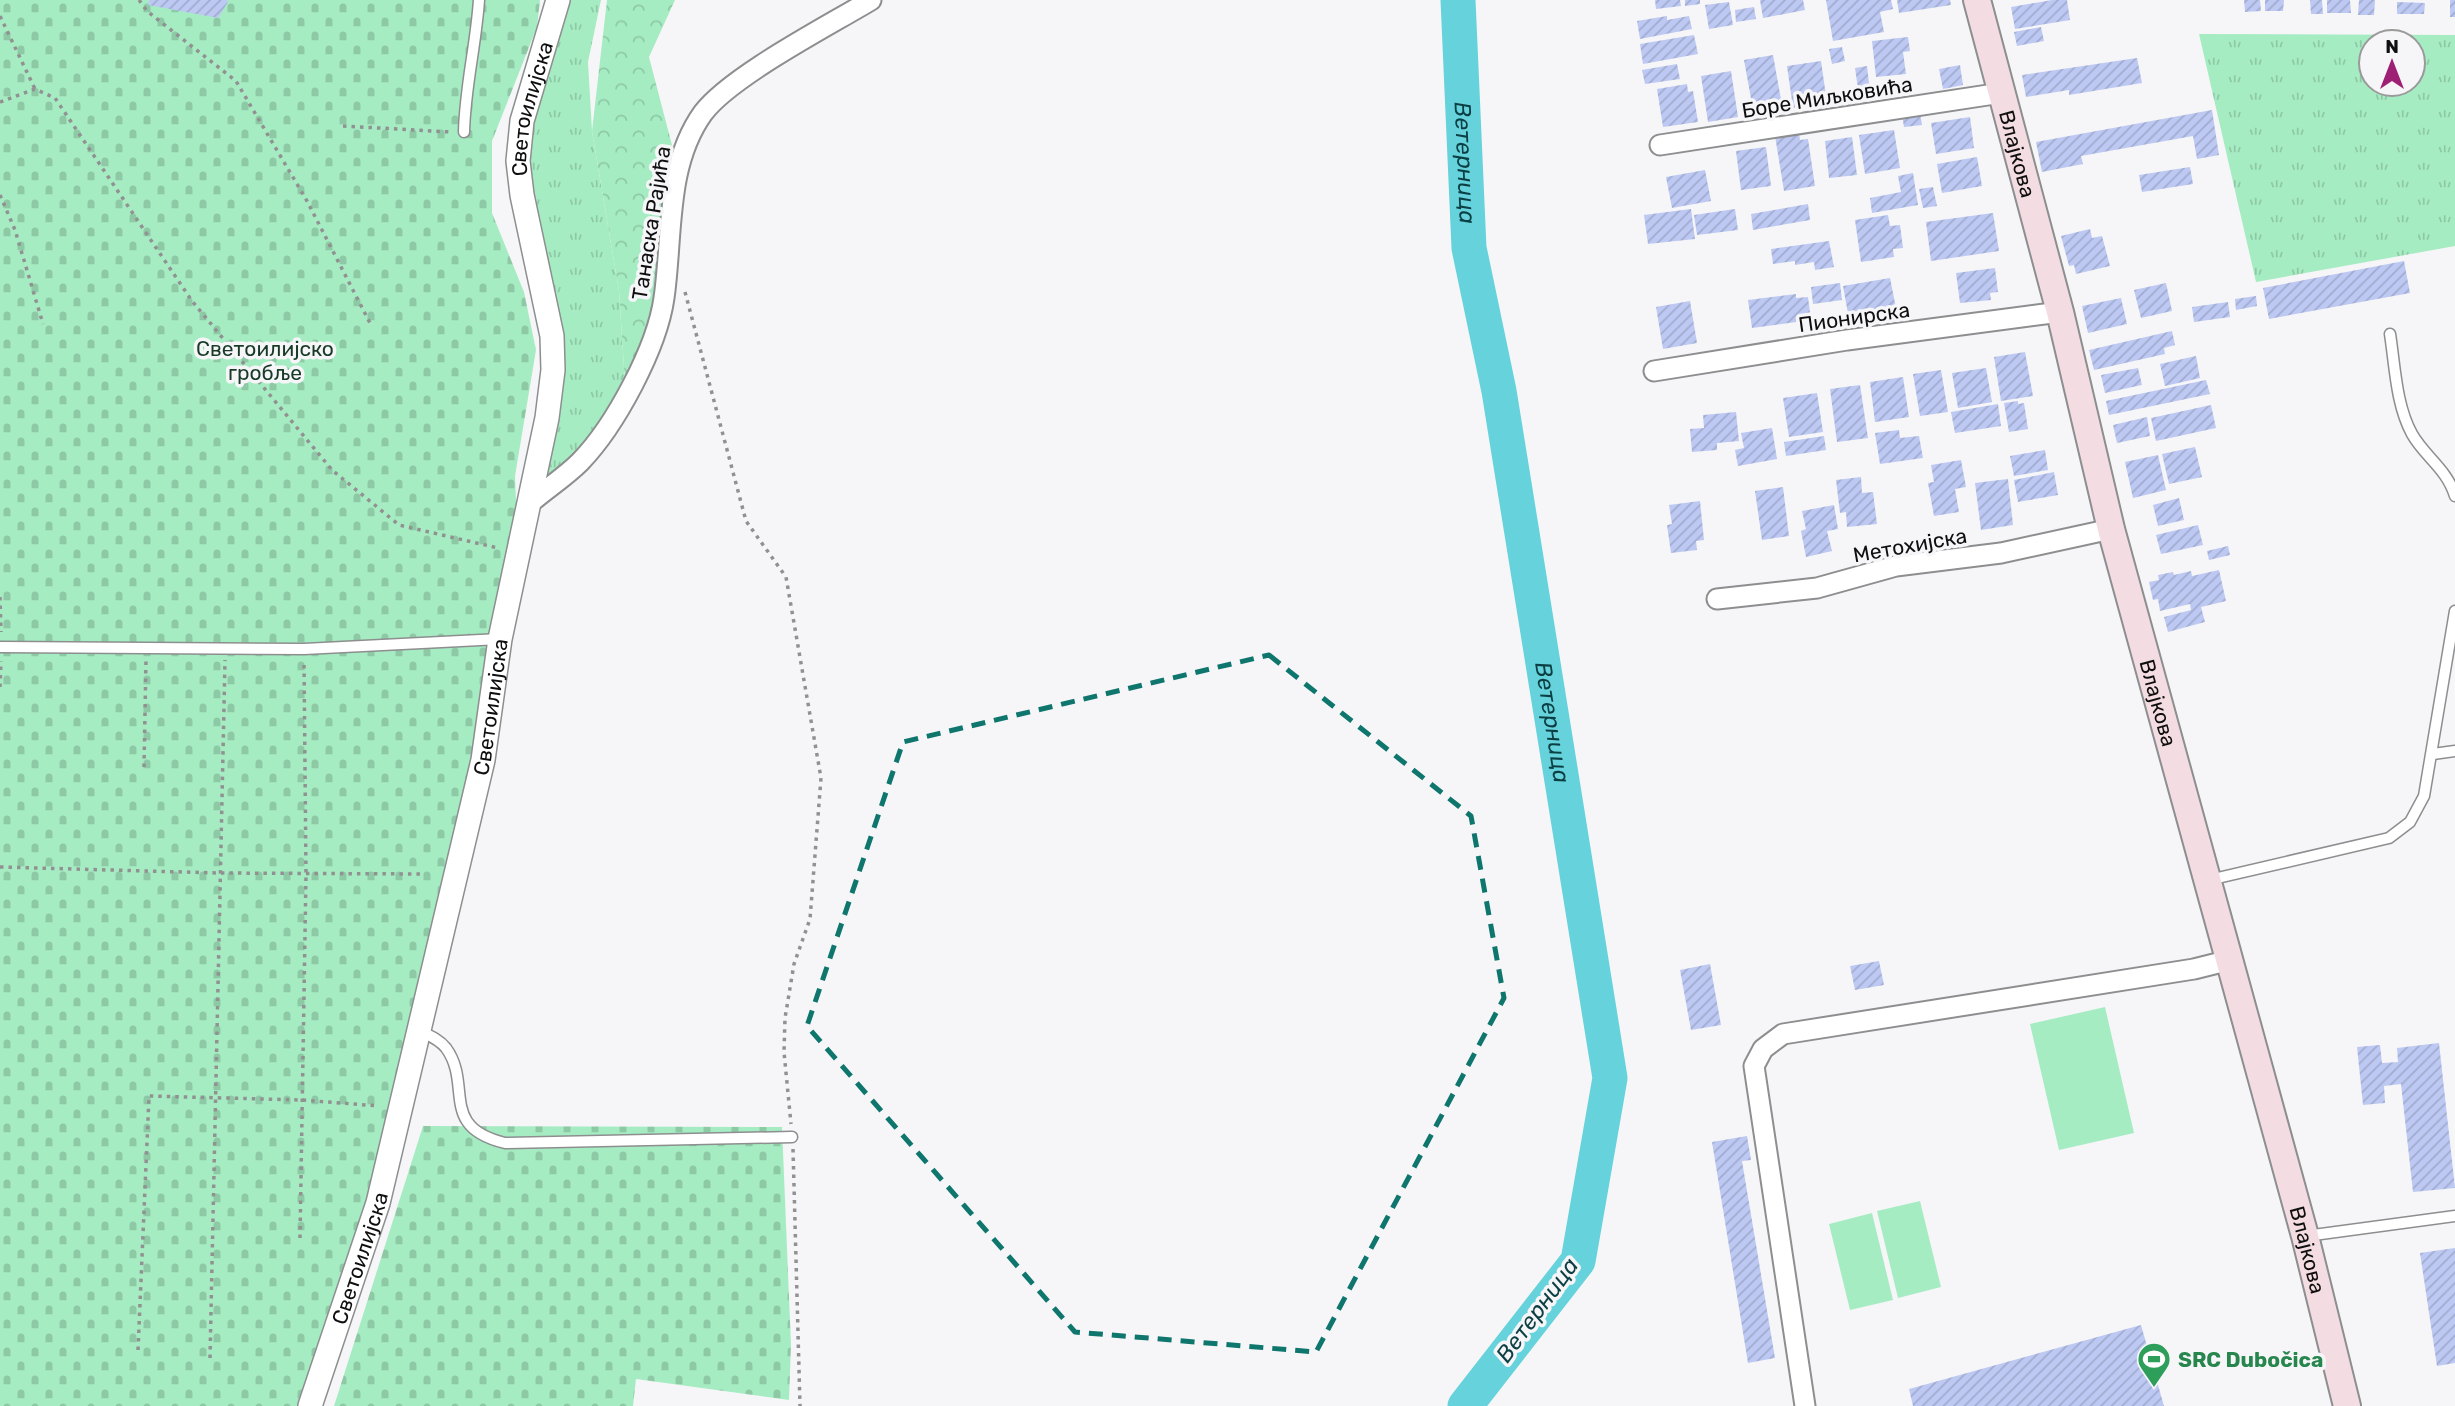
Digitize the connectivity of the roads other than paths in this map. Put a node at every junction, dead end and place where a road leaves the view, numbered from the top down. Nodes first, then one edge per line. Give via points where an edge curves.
1 (479, 0) edge
2 (558, 0) edge
3 (871, 0) edge
4 (1977, 0) edge
5 (2001, 93) junction
6 (464, 132) road end
7 (1660, 145) dead end
8 (2060, 312) junction
9 (2390, 334) dead end
10 (1654, 371) dead end
11 (2455, 496) edge
12 (530, 503) junction
13 (2111, 529) junction
14 (1717, 599) dead end
15 (2455, 611) edge
16 (500, 639) junction
17 (0, 647) edge
18 (2455, 751) edge
19 (2432, 754) junction
20 (2209, 880) junction
21 (2230, 960) junction
22 (418, 1030) junction
23 (792, 1137) road end
24 (2455, 1216) edge
25 (2305, 1236) junction
26 (310, 1406) edge
27 (1805, 1406) edge
28 (2347, 1406) edge

1 - 6 lane
2 - 12 street, Светоилијска via 522,121 518,161 552,337 547,418
3 - 12 street, Танаска Рајића via 744,78 705,110 685,141 672,206 664,300 647,353 626,398 580,462
4 - 5 main road, Влајкова
5 - 7 street, Боре Миљковића
5 - 8 main road, Влајкова
8 - 10 street, Пионирска
8 - 13 main road, Влајкова
9 - 11 lane via 2406,419
12 - 16 street, Светоилијска
13 - 14 street, Метохијска via 2001,553 1896,566 1816,588
13 - 20 main road, Влајкова
15 - 19 lane
16 - 17 lane via 304,649
16 - 22 street, Светоилијска via 483,760
18 - 19 lane
19 - 20 lane via 2421,805 2410,822 2389,838
20 - 21 main road, Влајкова
21 - 25 main road, Влајкова
21 - 27 street via 1783,1034 1763,1049 1754,1066
22 - 23 lane via 447,1050 467,1121 486,1138 505,1143
22 - 26 street, Светоилијска via 378,1203
24 - 25 lane
25 - 28 main road, Влајкова

